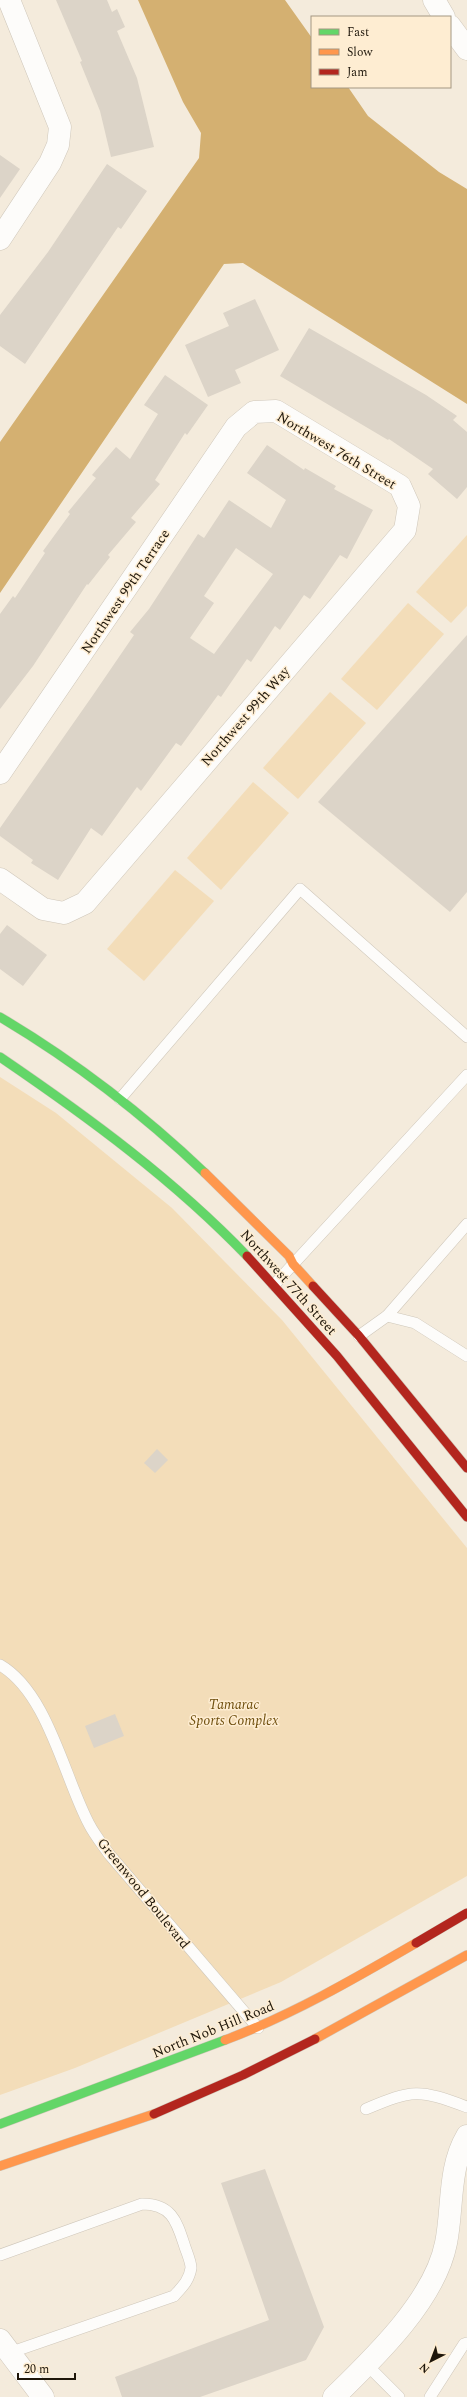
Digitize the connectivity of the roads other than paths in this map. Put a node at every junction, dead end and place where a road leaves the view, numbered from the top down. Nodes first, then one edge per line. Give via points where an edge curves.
1 (9, 0) edge
2 (434, 0) edge
3 (443, 16) edge
4 (451, 27) edge
5 (467, 48) edge
6 (0, 239) edge
7 (254, 412) joint
8 (409, 506) joint
9 (0, 774) edge
10 (0, 879) edge
11 (0, 1017) edge
12 (467, 1037) edge
13 (0, 1057) edge
14 (467, 1075) edge
15 (120, 1099) junction
16 (465, 1230) edge
17 (293, 1264) junction
18 (274, 1285) junction
19 (387, 1316) junction
20 (359, 1336) junction
21 (467, 1356) edge
22 (467, 1468) edge
23 (467, 1517) edge
24 (0, 1665) edge
25 (467, 1913) edge
26 (467, 1955) edge
27 (258, 2028) junction
28 (467, 2107) edge
29 (366, 2109) dead end
30 (0, 2124) edge
31 (467, 2136) edge
32 (0, 2166) edge
33 (0, 2255) edge
34 (467, 2343) edge
35 (5, 2347) edge
36 (367, 2364) junction
37 (43, 2397) edge
38 (334, 2397) edge
39 (399, 2397) edge
40 (430, 2397) edge

1 - 6 street via 60,127 58,145 50,163
2 - 3 street
4 - 5 street
7 - 8 street, Northwest 76th Street via 276,411 400,486
7 - 9 street, Northwest 99th Terrace via 236,427
8 - 10 street, Northwest 99th Way via 405,530 85,903 64,913 43,909
11 - 15 street, Northwest 77th Street via 93,1078
12 - 15 lane via 300,889
13 - 18 street, Northwest 77th Street via 132,1150 197,1206
14 - 17 lane
15 - 17 street, Northwest 77th Street via 218,1183 289,1256
16 - 19 lane
17 - 18 lane
17 - 20 street, Northwest 77th Street
18 - 23 street, Northwest 77th Street via 336,1355
19 - 20 lane
19 - 21 lane via 415,1323
20 - 22 street, Northwest 77th Street
24 - 27 lane, Greenwood Boulevard via 25,1688 41,1711 89,1824 109,1854
25 - 27 street, North Nob Hill Road via 347,1982
26 - 32 street via 388,2002 275,2060 164,2109
27 - 30 street, North Nob Hill Road
28 - 29 lane via 421,2092 398,2095
31 - 36 street via 452,2182 446,2244 435,2277 416,2308
33 - 35 lane via 142,2204 154,2204 176,2219 191,2266 186,2283 174,2296
34 - 40 lane
35 - 37 street
36 - 38 street
36 - 39 lane

